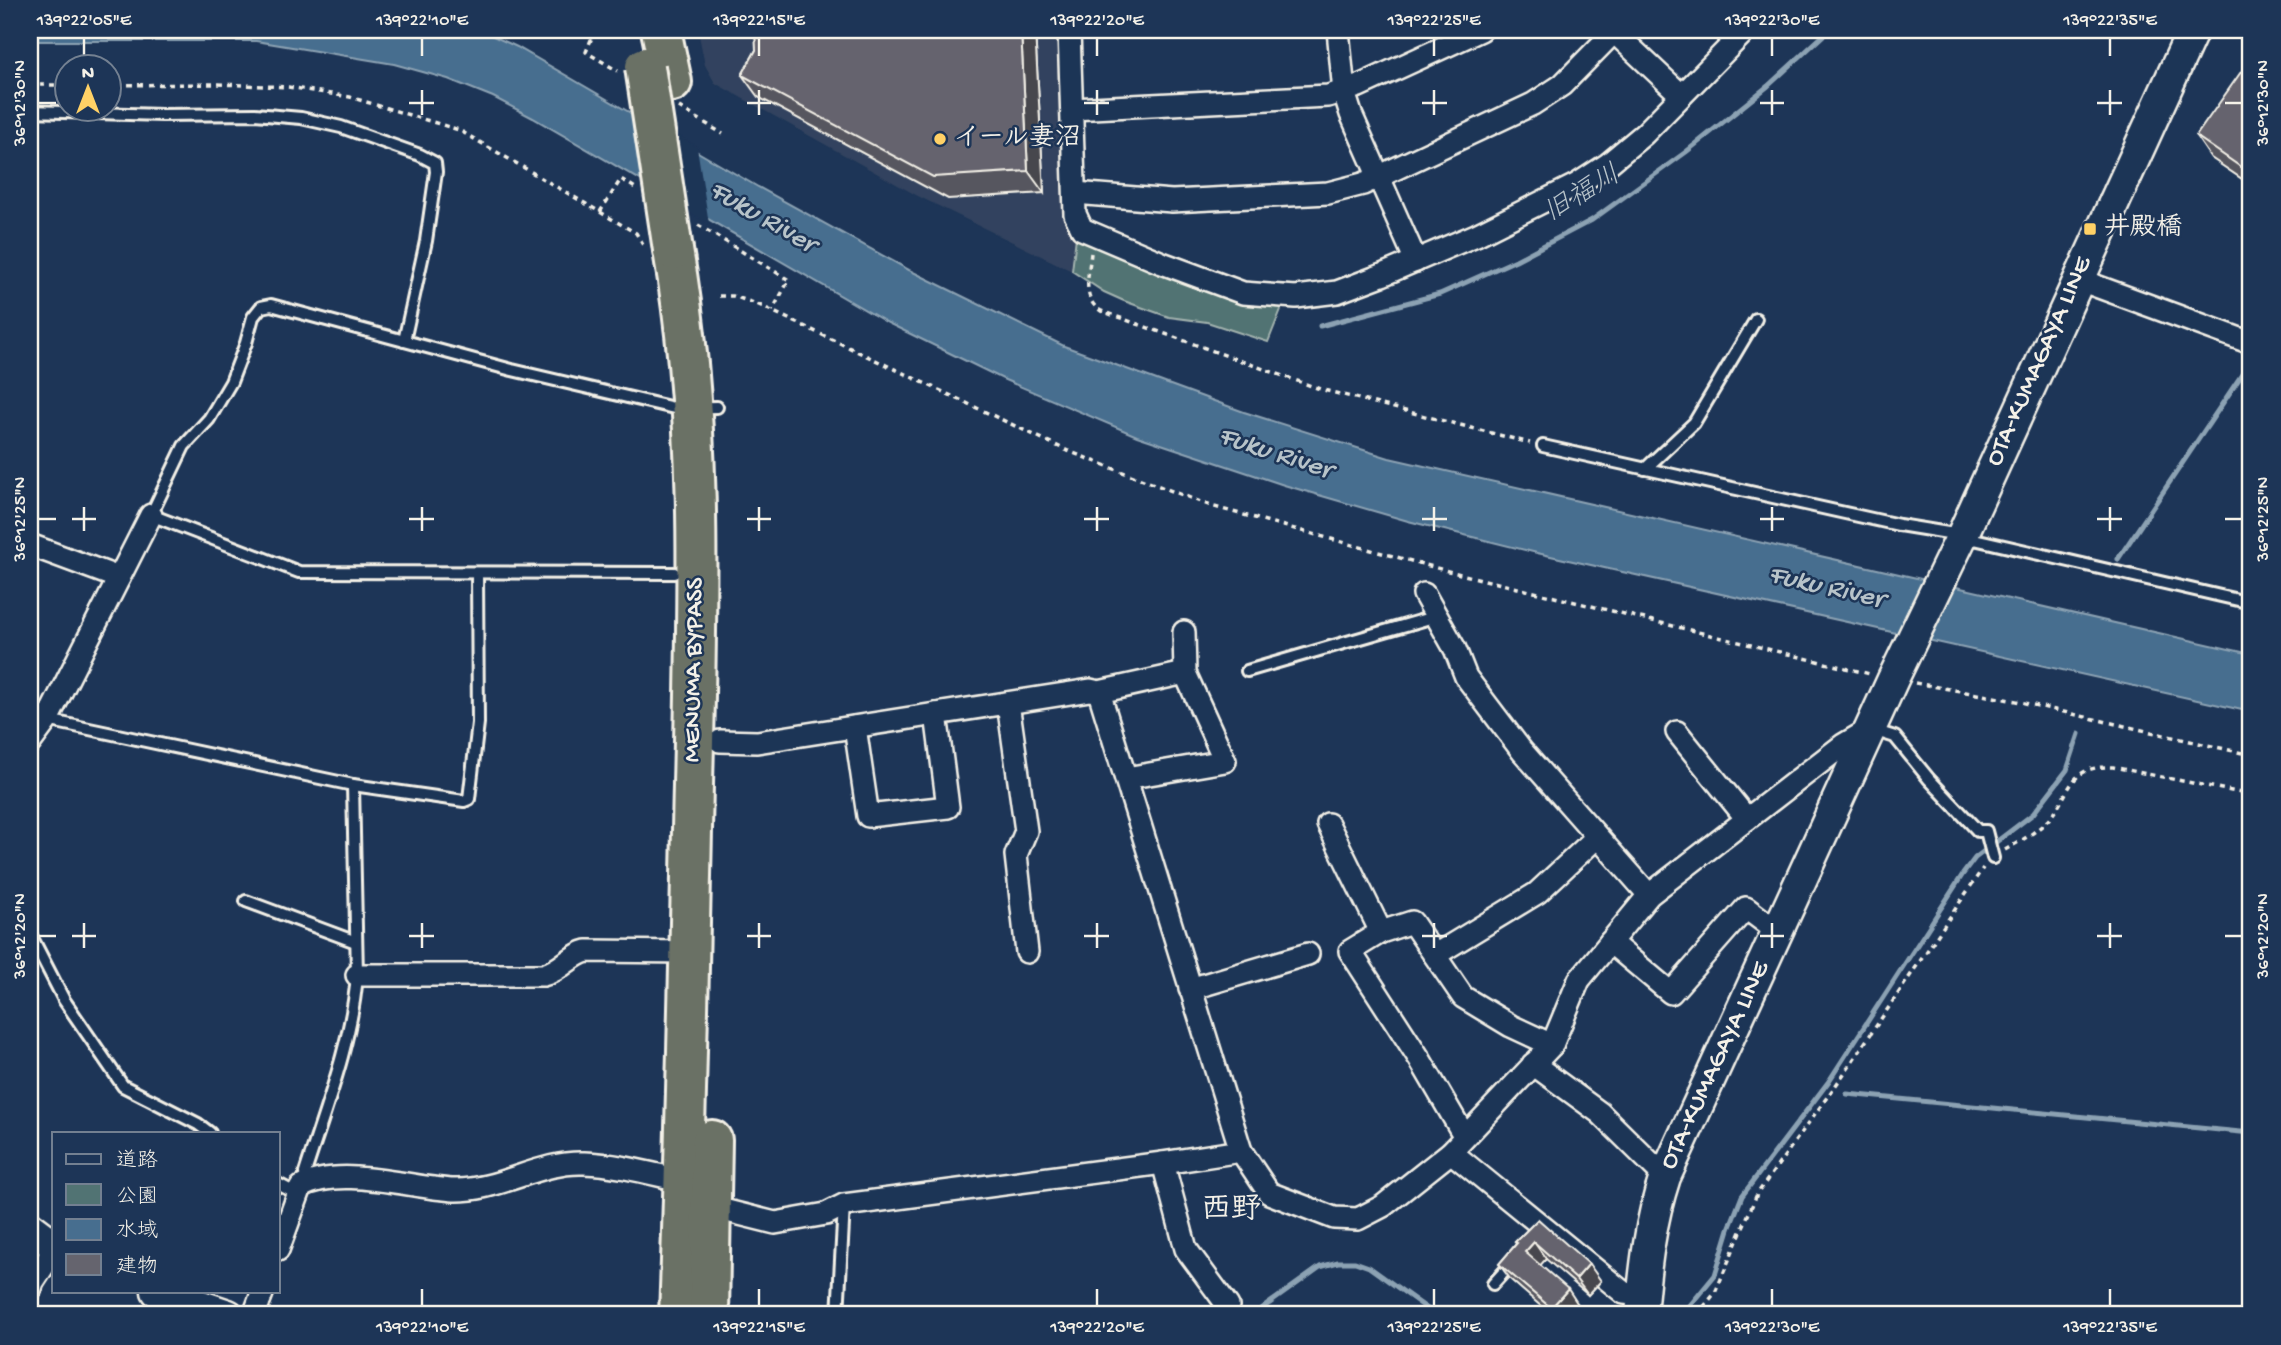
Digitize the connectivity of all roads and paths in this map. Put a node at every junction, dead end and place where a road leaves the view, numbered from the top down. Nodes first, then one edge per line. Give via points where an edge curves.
1 (637, 30) edge
2 (661, 30) edge
3 (1069, 30) edge
4 (1338, 30) edge
5 (1481, 30) edge
6 (1614, 30) edge
7 (1746, 30) edge
8 (2193, 30) edge
9 (658, 74) junction
10 (30, 85) edge
11 (52, 85) edge
12 (1344, 92) junction
13 (1681, 95) junction
14 (1072, 109) junction
15 (30, 111) edge
16 (1378, 177) junction
17 (645, 193) dead end
18 (1075, 194) junction
19 (600, 212) dead end
20 (1093, 243) dead end
21 (688, 244) junction
22 (1416, 261) junction
23 (2077, 279) junction
24 (719, 296) dead end
25 (772, 311) junction
26 (1756, 319) dead end
27 (404, 341) junction
28 (2251, 343) edge
29 (704, 408) junction
30 (1543, 446) joint
31 (1644, 469) junction
32 (151, 515) junction
33 (1960, 539) junction
34 (30, 545) edge
35 (477, 573) junction
36 (674, 573) dead end
37 (118, 578) junction
38 (1424, 594) dead end
39 (2251, 603) edge
40 (1437, 616) junction
41 (1184, 632) dead end
42 (1247, 671) dead end
43 (1185, 673) junction
44 (1890, 677) junction
45 (1099, 692) junction
46 (1008, 703) junction
47 (936, 714) junction
48 (47, 720) junction
49 (855, 727) junction
50 (1870, 729) junction
51 (1677, 732) dead end
52 (720, 741) junction
53 (30, 743) edge
54 (2251, 755) edge
55 (1126, 778) junction
56 (353, 785) junction
57 (2251, 795) edge
58 (1747, 820) junction
59 (1328, 824) dead end
60 (1597, 837) junction
61 (1993, 858) junction
62 (1649, 895) junction
63 (246, 901) dead end
64 (1381, 932) junction
65 (1778, 932) junction
66 (30, 934) edge
67 (356, 942) junction
68 (1610, 942) junction
69 (690, 952) junction
70 (1027, 952) dead end
71 (1308, 954) dead end
72 (1435, 955) junction
73 (356, 975) junction
74 (1190, 989) junction
75 (1552, 1045) junction
76 (1533, 1065) junction
77 (208, 1132) edge
78 (1458, 1145) junction
79 (1241, 1151) junction
80 (1163, 1163) junction
81 (1665, 1177) junction
82 (280, 1184) edge
83 (303, 1190) junction
84 (698, 1194) junction
85 (844, 1205) junction
86 (30, 1227) edge
87 (52, 1245) edge
88 (280, 1245) edge
89 (52, 1250) edge
90 (1519, 1256) edge
91 (1493, 1284) dead end
92 (30, 1292) edge
93 (161, 1292) edge
94 (263, 1292) edge
95 (1642, 1305) edge
96 (1227, 1312) edge
97 (228, 1315) edge
98 (254, 1315) edge
99 (679, 1315) edge
100 (709, 1315) edge
101 (838, 1315) edge
102 (1697, 1315) edge

1 - 9 highway, MENUMA BYPASS
2 - 9 highway, MENUMA BYPASS
3 - 14 street
4 - 12 street
5 - 12 street
6 - 13 street
6 - 16 street via 1562,85 1533,104
7 - 13 street
8 - 23 main road, OTA-KUMAGAYA LINE
9 - 21 highway, MENUMA BYPASS
10 - 11 path
12 - 14 street
12 - 16 street
13 - 22 street via 1644,134 1576,185
14 - 18 street
15 - 27 lane via 301,118 341,127 435,163 426,242
16 - 18 street via 1328,193 1171,201
16 - 22 street
17 - 19 path via 621,179
18 - 22 street via 1075,214 1082,229 1243,293 1278,297 1337,292
20 - 30 path via 1088,290 1093,306 1101,311 1320,389
21 - 25 path via 789,280
21 - 29 highway, MENUMA BYPASS via 709,330
23 - 28 street
23 - 33 main road, OTA-KUMAGAYA LINE
24 - 25 path via 733,296
25 - 44 path via 1068,450 1211,506 1444,570
26 - 31 lane via 1694,423
27 - 29 lane via 674,408
27 - 32 lane via 271,305 261,307 253,317 231,382 209,419 184,446
29 - 52 highway, MENUMA BYPASS via 722,528
29 - 69 highway, MENUMA BYPASS via 696,533
30 - 31 lane
31 - 33 lane
32 - 35 lane via 299,572
32 - 37 street
33 - 39 lane
33 - 44 main road
34 - 37 street
35 - 36 lane
35 - 56 lane via 478,723 469,799
37 - 48 street
38 - 40 street
40 - 42 lane
40 - 60 street via 1466,677 1522,751
41 - 43 street
43 - 45 street
43 - 55 street via 1224,761
44 - 50 main road, OTA-KUMAGAYA LINE
44 - 54 path
45 - 46 street
45 - 55 street
46 - 47 street
46 - 70 street via 1026,831 1016,855
47 - 49 street
47 - 49 street via 948,807 868,816
48 - 53 street
48 - 56 lane
49 - 52 street via 757,742
50 - 58 street
50 - 61 lane via 1895,737 1978,831 1986,831
50 - 65 main road, OTA-KUMAGAYA LINE
51 - 58 street
52 - 84 highway, MENUMA BYPASS
55 - 74 street
56 - 67 lane
57 - 61 path via 2113,767 2092,768 2073,781 2045,823
58 - 62 street
59 - 64 street
60 - 62 street
60 - 72 street via 1537,893
61 - 102 path via 1969,886 1757,1194 1715,1293
62 - 68 street
63 - 67 lane
64 - 72 street via 1412,922
64 - 78 street via 1350,951 1419,1058
65 - 68 street via 1746,908 1671,993
65 - 81 main road, OTA-KUMAGAYA LINE
66 - 77 lane via 64,1000 123,1086
67 - 73 lane
68 - 75 street via 1579,980
69 - 73 street via 587,950 543,975
69 - 84 highway, MENUMA BYPASS via 695,990
71 - 74 street
72 - 75 street via 1463,997
73 - 83 lane via 355,1002
74 - 79 street
75 - 76 street
76 - 78 street
76 - 81 street via 1600,1113
78 - 79 street via 1384,1206 1358,1219 1334,1218 1269,1193
78 - 95 street via 1540,1232
79 - 80 street
80 - 85 street
80 - 96 street via 1186,1249
81 - 95 main road, OTA-KUMAGAYA LINE via 1648,1239
82 - 83 lane
83 - 84 street via 330,1179 474,1189 568,1163 602,1164
83 - 88 street
84 - 85 street via 775,1223 826,1214
84 - 99 highway, MENUMA BYPASS
84 - 100 highway, MENUMA BYPASS
85 - 101 lane
86 - 87 main road
89 - 92 street
90 - 91 lane
93 - 97 main road
94 - 98 street

